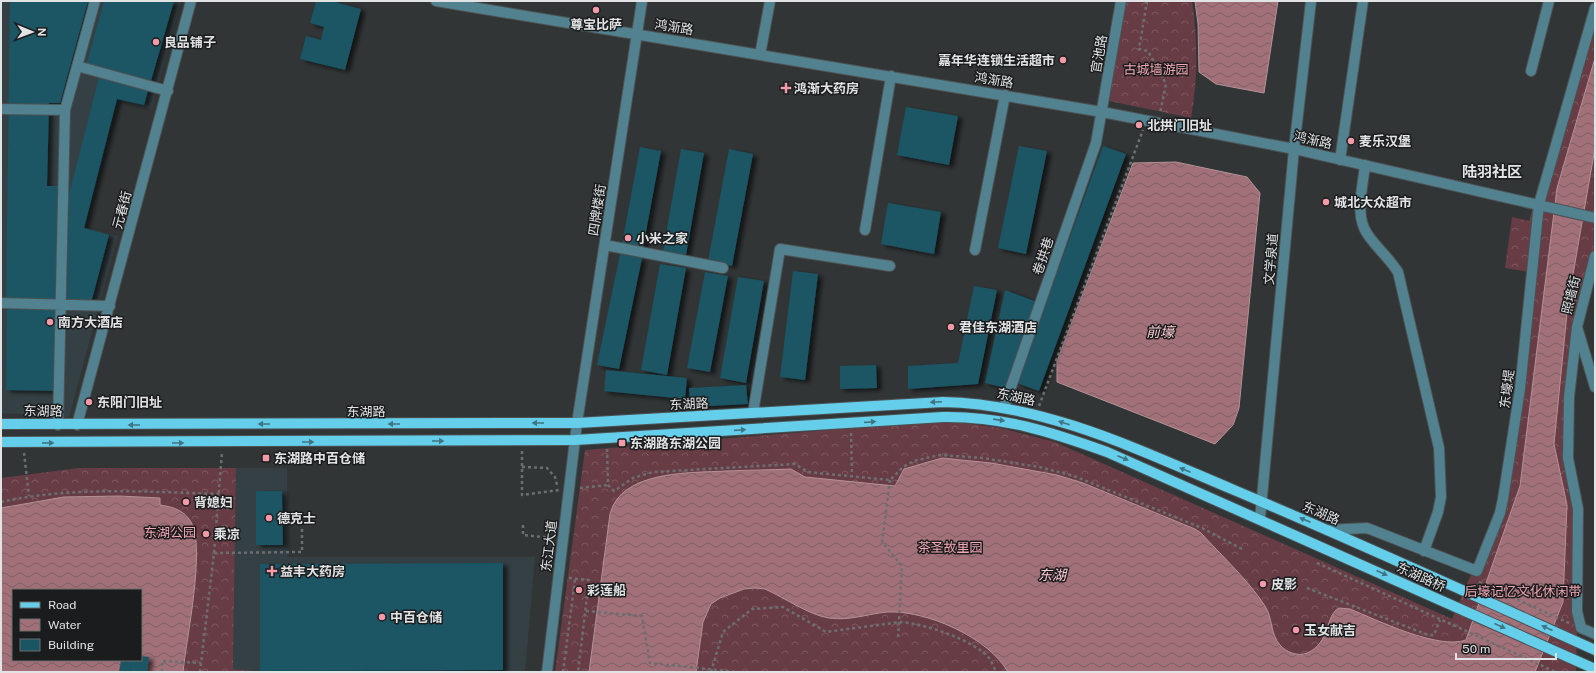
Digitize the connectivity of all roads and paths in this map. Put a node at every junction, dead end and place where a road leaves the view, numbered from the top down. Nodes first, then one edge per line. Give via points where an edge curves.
1 (95, 1) edge
2 (192, 1) edge
3 (436, 1) edge
4 (642, 1) edge
5 (770, 1) edge
6 (1121, 1) edge
7 (1147, 1) edge
8 (1311, 1) edge
9 (1363, 1) edge
10 (1549, 1) edge
11 (1595, 8) edge
12 (637, 34) junction
13 (760, 55) junction
14 (77, 66) junction
15 (1531, 71) dead end
16 (890, 76) junction
17 (168, 91) junction
18 (1005, 95) junction
19 (1, 109) edge
20 (65, 110) junction
21 (1102, 112) junction
22 (1147, 120) junction
23 (1158, 122) junction
24 (1294, 149) junction
25 (1340, 160) junction
26 (1365, 165) junction
27 (1541, 205) junction
28 (1595, 218) edge
29 (865, 230) dead end
30 (605, 244) junction
31 (975, 250) dead end
32 (1595, 256) edge
33 (890, 266) dead end
34 (723, 268) dead end
35 (1, 303) edge
36 (60, 304) junction
37 (110, 306) junction
38 (1577, 327) junction
39 (1595, 387) edge
40 (1004, 407) junction
41 (753, 413) junction
42 (1036, 415) junction
43 (577, 423) junction
44 (851, 423) junction
45 (1, 424) edge
46 (58, 425) junction
47 (77, 425) junction
48 (606, 438) junction
49 (522, 440) junction
50 (575, 440) junction
51 (3, 443) edge
52 (22, 443) junction
53 (222, 461) dead end
54 (522, 467) junction
55 (852, 476) junction
56 (890, 480) junction
57 (608, 485) junction
58 (570, 489) junction
59 (557, 490) junction
60 (220, 494) junction
61 (29, 496) junction
62 (556, 497) dead end
63 (1, 502) edge
64 (1262, 502) junction
65 (1260, 519) junction
66 (523, 525) dead end
67 (302, 528) dead end
68 (1327, 530) junction
69 (552, 532) dead end
70 (552, 538) junction
71 (563, 540) junction
72 (1353, 541) joint
73 (551, 546) dead end
74 (1242, 549) dead end
75 (1424, 550) junction
76 (214, 553) junction
77 (1346, 557) joint
78 (1317, 563) dead end
79 (1476, 576) junction
80 (558, 578) junction
81 (575, 579) junction
82 (1307, 588) dead end
83 (586, 612) junction
84 (1440, 620) junction
85 (1563, 620) dead end
86 (900, 622) junction
87 (1595, 634) edge
88 (898, 639) dead end
89 (1595, 650) edge
90 (201, 663) junction
91 (1595, 669) edge
92 (711, 671) edge
93 (132, 672) edge
94 (138, 672) edge
95 (162, 672) edge
96 (200, 672) edge
97 (547, 672) edge
98 (563, 672) edge
99 (578, 672) edge
100 (737, 672) edge
101 (996, 672) edge
102 (1556, 672) edge

1 - 14 street
2 - 17 street, 元春街
3 - 12 street, 鸿渐路
4 - 12 street, 四牌楼街
5 - 13 street
6 - 21 street, 官池路
7 - 23 path via 1139,49 1148,50 1166,84
8 - 24 street, 文学泉道
9 - 25 street
10 - 15 street
11 - 27 street, 东壕堤
12 - 13 street, 鸿渐路
12 - 30 street, 四牌楼街
13 - 16 street, 鸿渐路
14 - 17 street
14 - 20 street
16 - 18 street, 鸿渐路
16 - 29 street
17 - 37 street, 元春街
18 - 21 street, 鸿渐路
18 - 31 street
19 - 20 street
20 - 36 street
21 - 22 street, 鸿渐路
21 - 40 street, 卷拱巷 via 1096,143
22 - 23 street, 鸿渐路
22 - 42 path
23 - 24 street, 鸿渐路
24 - 25 street, 鸿渐路
24 - 64 street, 文学泉道
25 - 26 street, 鸿渐路
26 - 27 street, 鸿渐路
26 - 75 street via 1361,220 1367,234 1398,272 1439,448 1441,497
27 - 28 street, 鸿渐路
27 - 79 street, 东壕堤 via 1520,389 1503,499
30 - 34 street
30 - 43 street, 四牌楼街
32 - 38 street, 照墙街
33 - 41 street via 780,249
35 - 36 street
36 - 37 street
36 - 46 street
37 - 47 street, 元春街
38 - 39 street, 照墙街
38 - 87 street via 1570,397 1568,458 1578,509 1577,611 1581,628
40 -> 41 main road, 东湖路 via 943,402
40 - 42 main road, 东湖路
41 - 43 main road, 东湖路
64 -> 42 main road, 东湖路 via 1130,446
43 -> 47 main road, 东湖路
43 - 50 street, 东江大道
48 -> 44 main road, 东湖路
44 - 55 path
44 -> 65 main road, 东湖路 via 966,416 1030,426 1107,452
45 - 46 main road, 东湖路
46 - 47 main road, 东湖路
48 - 50 main road, 东湖路
48 - 57 path
49 - 50 main road, 东湖路
52 -> 49 main road, 东湖路
49 - 54 path
50 - 58 street, 东江大道
51 - 52 main road, 东湖路
52 - 61 path
53 - 60 path
54 - 59 path via 546,468 555,477
54 - 59 path via 522,495
55 - 56 path
55 - 57 path via 808,472 795,464 653,472 633,478 614,491
56 - 74 path via 903,467 914,461 939,455 983,458 1038,467 1062,472 1136,501 1202,528
56 - 86 path via 882,542 902,566
57 - 58 path
58 - 59 path
58 - 71 street, 东江大道
59 - 62 path
60 - 61 path via 88,491
60 - 76 path
61 - 63 path
64 - 65 street, 文学泉道
68 -> 64 main road, 东湖路
65 - 77 main road, 东湖路
66 - 70 path via 523,535
67 - 76 path via 302,552
68 - 72 main road, 东湖路
68 - 75 street via 1367,528
69 - 70 path
70 - 71 path
70 - 73 path
71 - 80 street, 东江大道
89 -> 72 main road, 东湖路桥
75 - 79 street
76 - 90 path
77 -> 91 main road, 东湖路桥
78 - 84 path
79 - 85 path via 1490,587
80 - 81 path
80 - 97 street, 东江大道
81 - 83 path via 589,580
81 - 98 path
82 - 84 path via 1428,635 1434,636
83 - 92 path via 642,616 650,663
83 - 99 path
84 - 102 path
86 - 88 path
86 - 92 path via 826,632 783,607 752,609 723,632
86 - 101 path via 910,622 939,630 967,642 989,658
90 - 95 path via 162,661
90 - 96 path
92 - 100 path
93 - 94 path

